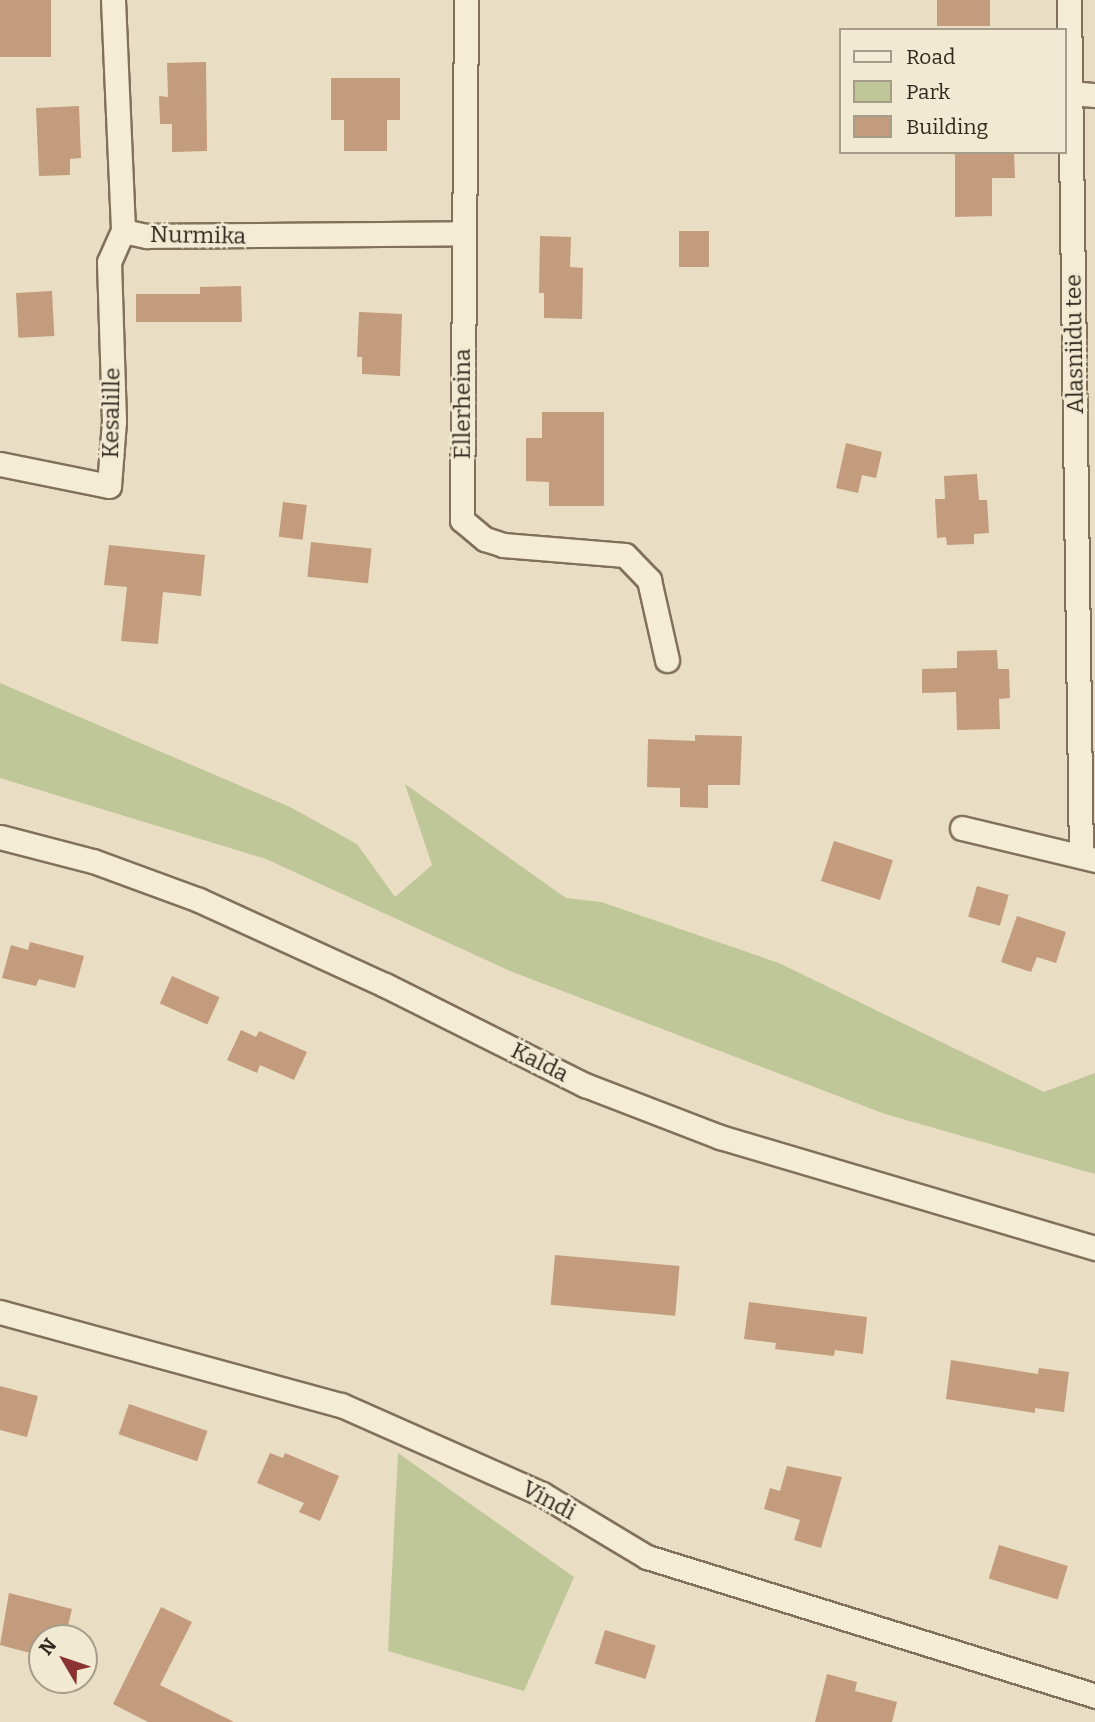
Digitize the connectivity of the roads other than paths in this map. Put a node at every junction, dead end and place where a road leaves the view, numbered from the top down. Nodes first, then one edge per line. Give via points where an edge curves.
1 (113, 0) edge
2 (466, 0) edge
3 (1069, 0) edge
4 (1070, 93) junction
5 (1095, 95) edge
6 (123, 231) junction
7 (462, 233) junction
8 (0, 464) edge
9 (667, 660) dead end
10 (962, 828) dead end
11 (0, 837) edge
12 (1088, 858) edge
13 (1095, 1248) edge
14 (0, 1312) edge
15 (1095, 1696) edge

1 - 6 street, Nurmika
2 - 7 street, Ellerheina
3 - 4 street, Alasniidu tee
4 - 5 street
4 - 12 street, Alasniidu tee
6 - 7 street, Nurmika via 147,236
6 - 8 street, Kesalille via 109,262 114,421 109,486
7 - 9 street, Ellerheina via 462,520 485,539 503,545 625,555 649,580
10 - 12 street, Alasniidu tee
11 - 13 street, Kalda via 93,861 199,900 385,985 585,1085 720,1137
14 - 15 street, Vindi via 341,1405 542,1494 647,1557

